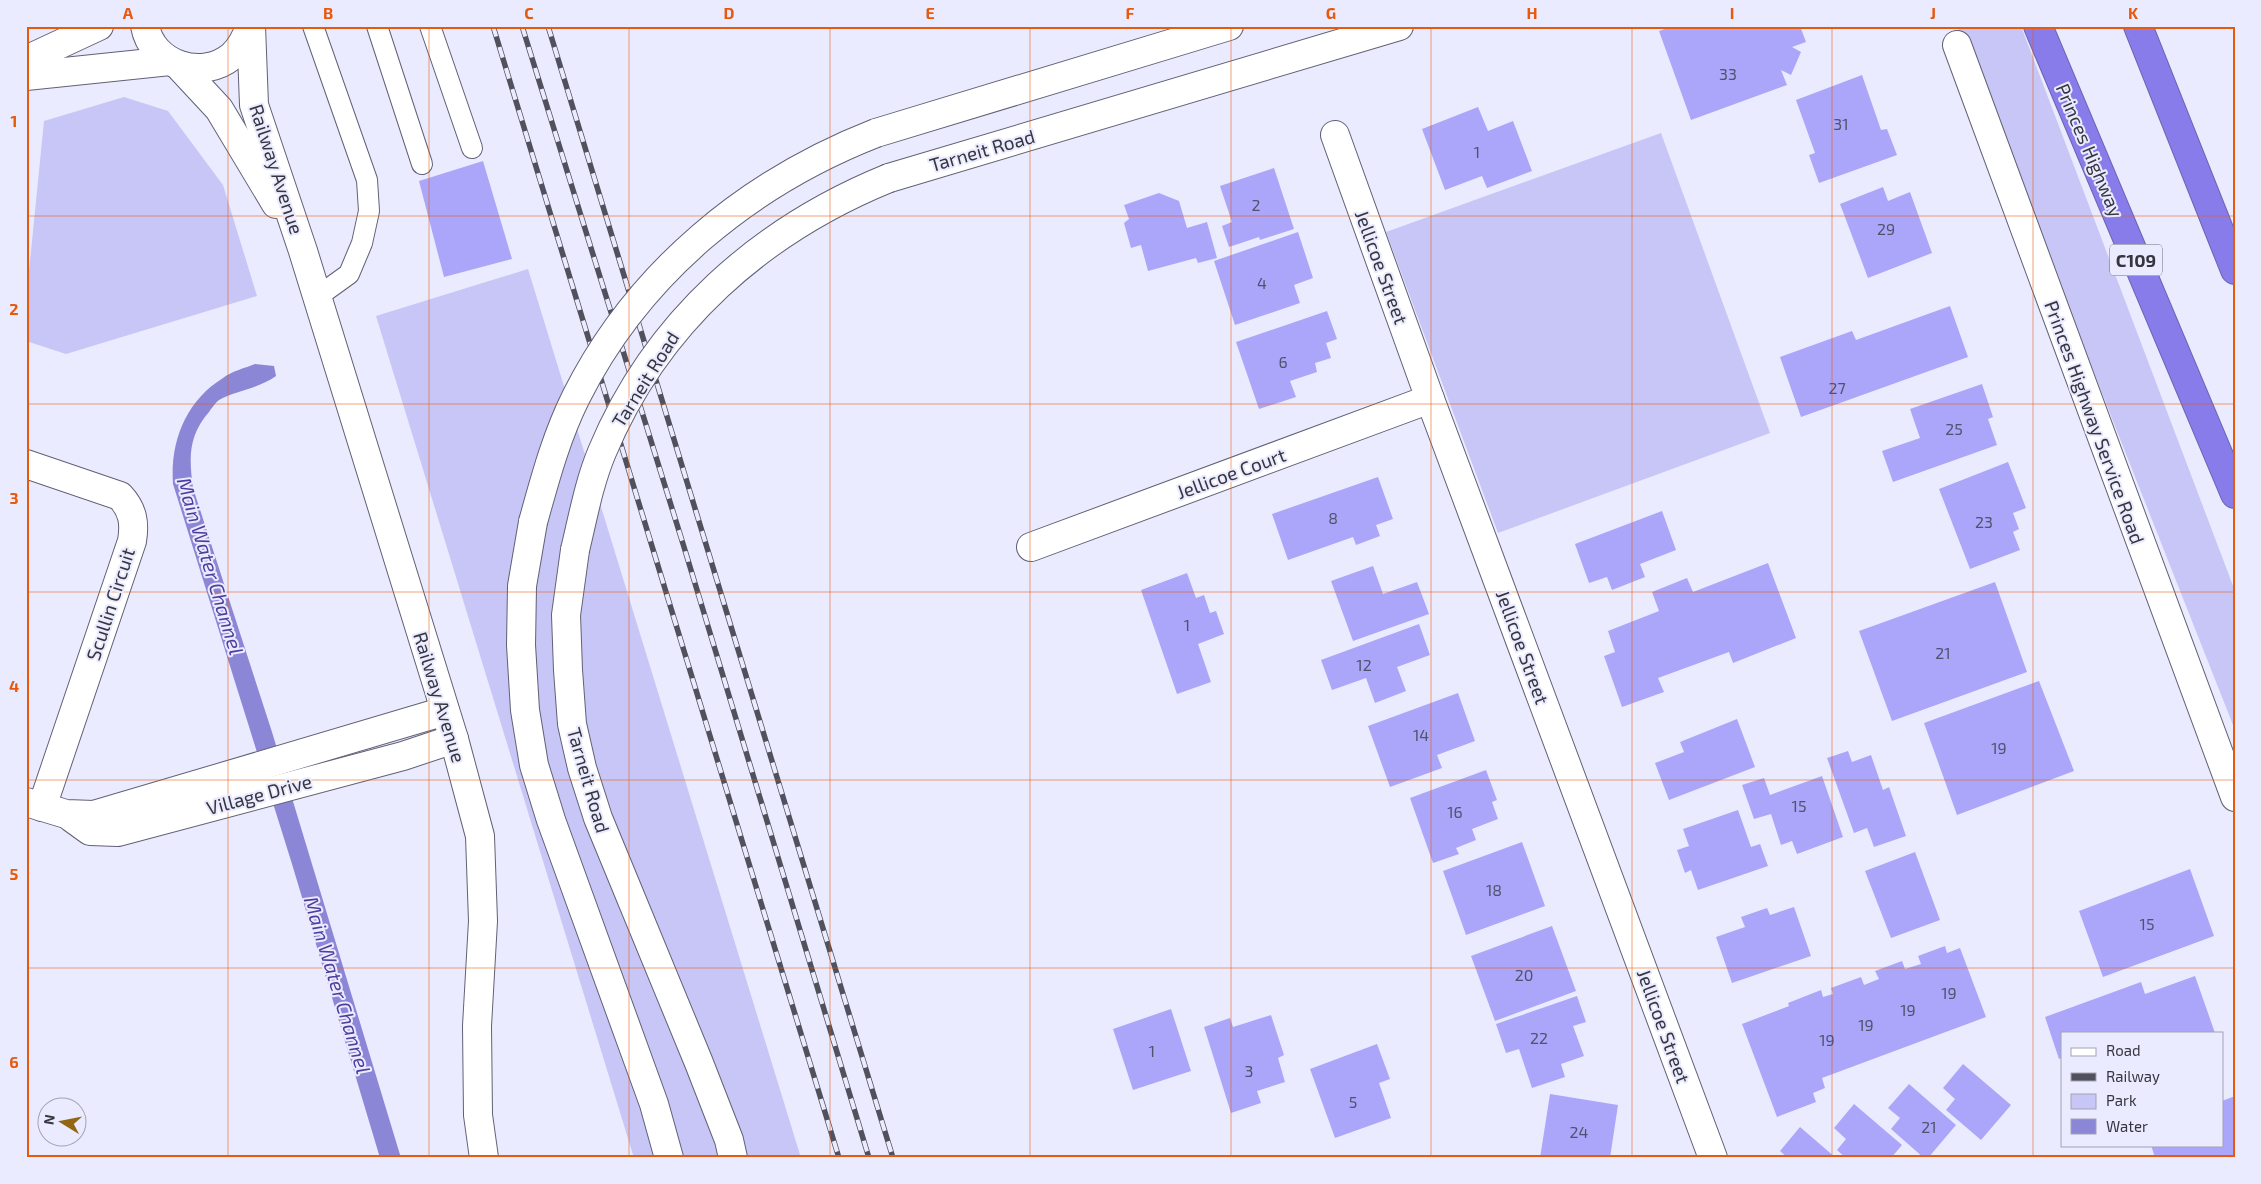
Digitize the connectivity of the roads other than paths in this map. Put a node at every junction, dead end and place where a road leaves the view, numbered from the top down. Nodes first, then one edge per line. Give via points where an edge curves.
1 (99, 26) edge
2 (145, 26) edge
3 (251, 26) edge
4 (313, 26) edge
5 (377, 26) edge
6 (430, 26) edge
7 (1229, 26) edge
8 (1399, 26) edge
9 (2038, 26) edge
10 (2138, 26) edge
11 (1956, 46) dead end
12 (26, 60) edge
13 (174, 63) junction
14 (26, 76) edge
15 (1334, 135) dead end
16 (472, 148) dead end
17 (422, 164) dead end
18 (303, 251) junction
19 (2235, 270) edge
20 (317, 296) junction
21 (1430, 398) junction
22 (26, 464) edge
23 (2235, 494) edge
24 (1031, 548) dead end
25 (445, 711) junction
26 (454, 739) junction
27 (2235, 798) edge
28 (45, 808) edge
29 (484, 1158) edge
30 (668, 1158) edge
31 (733, 1158) edge
32 (1713, 1158) edge

1 - 12 street
2 - 13 street, Railway Avenue via 151,44
3 - 13 street via 244,42 232,56 216,66 197,69
3 - 18 street, Railway Avenue via 254,105
4 - 20 lane via 367,180 369,211 362,243 349,274
5 - 17 lane
6 - 16 lane
7 - 30 street, bridge via 876,133 786,176 724,217 678,257 638,300 576,397 551,457 533,522 522,586 520,645 525,710 534,765 554,830 654,1104
8 - 31 street, Tarneit Road, bridge via 889,178 862,189 816,212 769,242 725,278 683,319 623,407 602,453 575,550 566,615 572,724 598,818 702,1071
9 - 23 highway, Princes Highway / C109
10 - 19 highway
11 - 27 street, Princes Highway Service Road
13 - 14 street
13 - 18 street, Railway Avenue via 219,109
15 - 21 street, Jellicoe Street
18 - 20 street, Railway Avenue
20 - 25 street, Railway Avenue
21 - 24 street, Jellicoe Court
21 - 32 street, Jellicoe Street
22 - 28 street, Scullin Circuit via 120,496 132,514 134,528
25 - 26 street, Railway Avenue
25 - 28 street, Village Drive via 94,815
26 - 28 street, Village Drive via 403,756 118,832 90,831
26 - 29 street, Railway Avenue via 480,836 483,921 477,1026 478,1115

